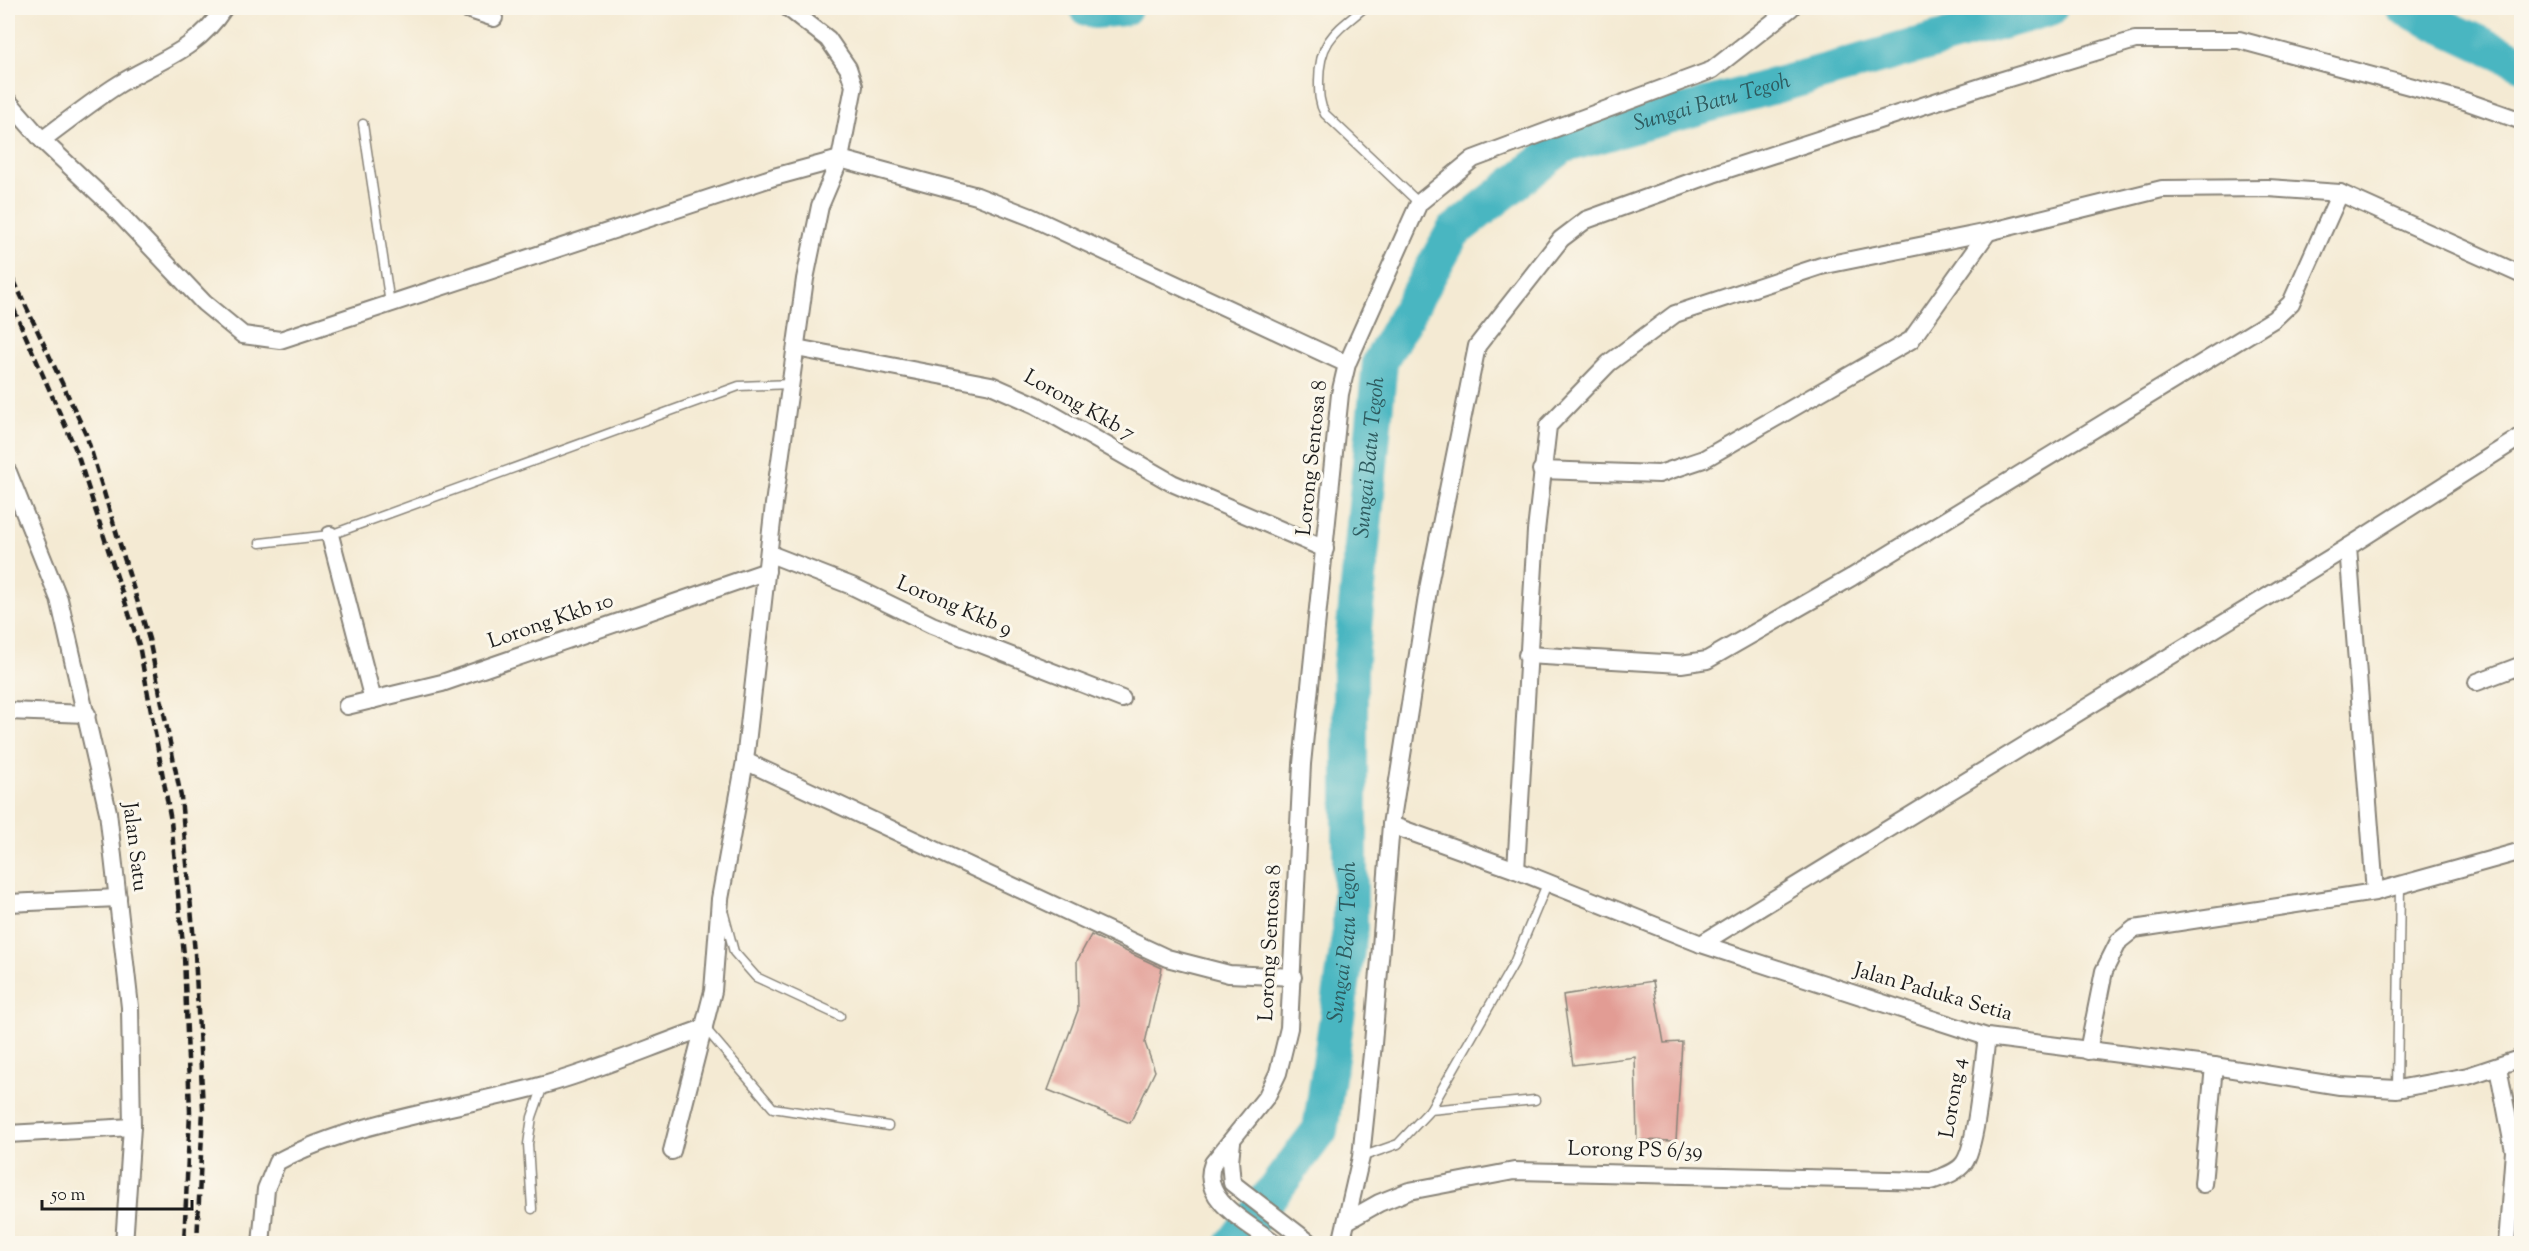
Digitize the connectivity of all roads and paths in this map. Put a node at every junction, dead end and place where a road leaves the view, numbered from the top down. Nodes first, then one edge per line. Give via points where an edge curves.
1 (224, 8) edge
2 (464, 8) edge
3 (788, 8) edge
4 (1364, 8) edge
5 (1791, 8) edge
6 (2508, 8) edge
7 (2522, 13) edge
8 (494, 18) dead end
9 (8, 101) edge
10 (2522, 121) edge
11 (363, 124) dead end
12 (42, 140) junction
13 (840, 159) junction
14 (2340, 193) junction
15 (1419, 203) junction
16 (1988, 232) junction
17 (2522, 275) edge
18 (390, 304) junction
19 (796, 348) junction
20 (1347, 364) junction
21 (791, 384) junction
22 (2522, 436) edge
23 (1541, 470) junction
24 (8, 472) edge
25 (330, 536) junction
26 (260, 543) dead end
27 (2348, 547) junction
28 (1325, 549) junction
29 (770, 554) junction
30 (766, 571) junction
31 (1527, 655) junction
32 (2522, 665) edge
33 (2477, 682) dead end
34 (1122, 699) dead end
35 (373, 700) junction
36 (347, 706) dead end
37 (8, 711) edge
38 (87, 714) junction
39 (745, 761) junction
40 (1391, 825) junction
41 (2522, 851) edge
42 (1516, 870) junction
43 (1547, 884) junction
44 (2400, 886) junction
45 (2375, 892) junction
46 (118, 898) junction
47 (720, 899) junction
48 (8, 903) edge
49 (1701, 944) junction
50 (1293, 977) junction
51 (840, 1016) dead end
52 (704, 1028) junction
53 (1987, 1037) junction
54 (2088, 1050) junction
55 (2522, 1058) edge
56 (2214, 1066) junction
57 (2499, 1066) junction
58 (543, 1085) junction
59 (2397, 1089) junction
60 (1535, 1100) dead end
61 (1430, 1110) junction
62 (888, 1126) dead end
63 (132, 1127) junction
64 (8, 1134) edge
65 (1232, 1142) junction
66 (672, 1151) dead end
67 (1361, 1157) junction
68 (1931, 1181) joint
69 (2203, 1184) dead end
70 (532, 1209) dead end
71 (1347, 1221) junction
72 (124, 1244) edge
73 (261, 1244) edge
74 (1276, 1244) edge
75 (1311, 1244) edge
76 (1341, 1244) edge
77 (2507, 1244) edge

1 - 12 street via 205,34 174,56 114,87
2 - 8 street
3 - 13 street via 828,39 848,68 854,86
4 - 15 lane via 1326,43 1319,64 1322,108
5 - 15 street, Lorong Sentosa 8 via 1712,70 1473,159
6 - 7 lane
9 - 12 street
10 - 40 street via 2465,101 2239,40 2135,40 1713,174 1586,220 1561,239 1477,346 1429,584
11 - 18 lane
12 - 18 street via 112,206 204,303 243,335 280,340
13 - 18 street via 774,177
13 - 19 street via 820,206
13 - 20 street via 977,196
14 - 16 street via 2268,188 2162,189
14 - 17 street
14 - 31 street via 2291,303 2274,319 1821,595 1707,660 1681,664
15 - 20 street, Lorong Sentosa 8
16 - 23 street via 1911,340 1704,459 1659,474
16 - 23 street via 1821,266 1675,314 1609,363 1548,426
19 - 21 street
19 - 28 street, Lorong Kkb 7 via 991,385 1027,400 1172,483
20 - 28 street, Lorong Sentosa 8 via 1340,394
21 - 25 lane via 739,386
21 - 29 street
22 - 27 street
23 - 31 street
24 - 38 street, Jalan Satu via 59,598
25 - 26 lane
25 - 35 street
27 - 45 street
27 - 49 street
28 - 50 street, Lorong Sentosa 8 via 1302,764
29 - 30 street
29 - 34 street, Lorong Kkb 9 via 852,586 932,625
30 - 35 street, Lorong Kkb 10 via 442,683
30 - 39 street
31 - 42 street
32 - 33 street
35 - 36 street, Lorong Kkb 10
37 - 38 street
38 - 46 street, Jalan Satu via 108,812
39 - 47 street
39 - 50 street via 1167,958 1229,974
40 - 42 street, Jalan Paduka Setia
40 - 67 street
41 - 44 street
42 - 43 street, Jalan Paduka Setia
43 - 49 street, Jalan Paduka Setia
43 - 61 lane via 1514,963
44 - 45 street
44 - 59 lane
45 - 54 street via 2134,929 2119,941 2104,971
46 - 48 street
46 - 63 street, Jalan Satu via 130,1007
47 - 51 lane via 734,952 756,977
47 - 52 street via 713,991
49 - 53 street, Jalan Paduka Setia
50 - 65 street, Lorong Sentosa 8 via 1289,1028 1278,1073 1267,1096
52 - 58 street
52 - 62 lane via 773,1108
52 - 66 street
53 - 54 street, Jalan Paduka Setia
53 - 68 street, Lorong 4 via 1971,1144 1964,1163 1956,1171
54 - 56 street, Jalan Paduka Setia
55 - 57 street, Jalan Paduka Setia
56 - 59 street, Jalan Paduka Setia via 2340,1086
56 - 69 street
57 - 59 street, Jalan Paduka Setia
57 - 77 street via 2514,1150
58 - 70 lane via 528,1144
58 - 73 street via 361,1130 302,1148 277,1162 266,1189
60 - 61 lane
61 - 67 lane via 1398,1144
63 - 64 street
63 - 72 street, Jalan Satu
65 - 74 street, Lorong Sentosa 8 via 1213,1163 1209,1175 1215,1197
65 - 75 street via 1232,1183
67 - 71 street
68 - 71 street, Lorong PS 6/39 via 1514,1171 1409,1191
71 - 76 street

